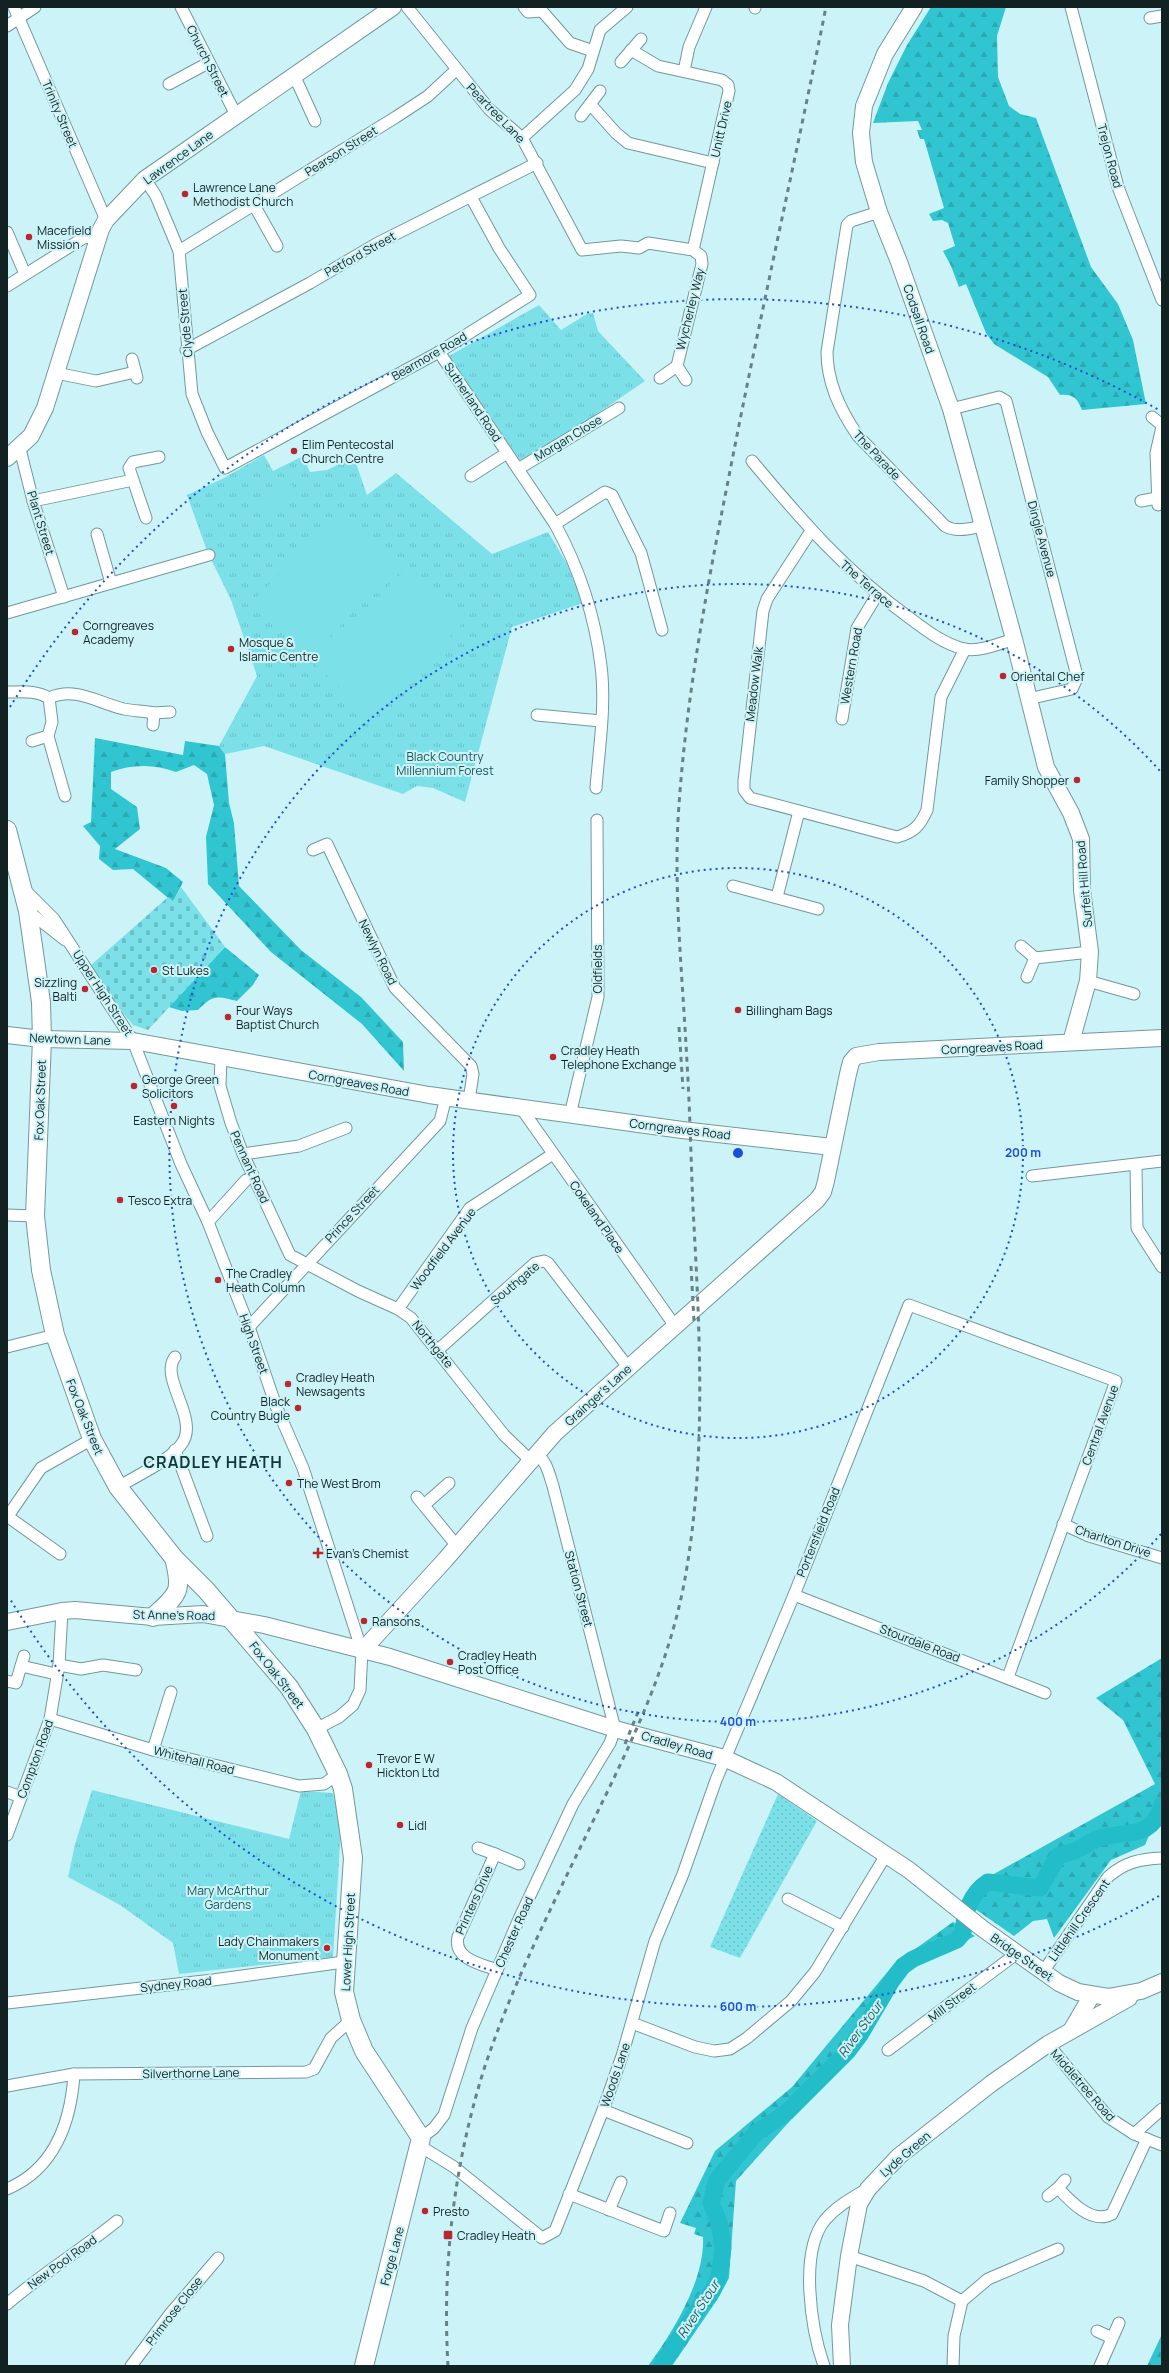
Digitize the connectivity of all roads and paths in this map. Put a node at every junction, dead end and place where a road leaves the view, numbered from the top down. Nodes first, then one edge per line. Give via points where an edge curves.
1 (14, 7) edge
2 (35, 7) edge
3 (181, 7) edge
4 (393, 7) edge
5 (407, 7) edge
6 (524, 7) edge
7 (627, 7) edge
8 (706, 7) edge
9 (914, 7) edge
10 (1071, 7) edge
11 (543, 9) edge
12 (1162, 16) edge
13 (19, 18) junction
14 (1150, 18) dead end
15 (7, 26) edge
16 (641, 39) dead end
17 (631, 50) junction
18 (593, 51) junction
19 (621, 62) dead end
20 (208, 63) junction
21 (456, 70) junction
22 (684, 70) junction
23 (294, 75) junction
24 (169, 84) dead end
25 (600, 91) dead end
26 (590, 104) junction
27 (236, 115) junction
28 (581, 116) dead end
29 (315, 121) dead end
30 (522, 138) junction
31 (537, 163) junction
32 (713, 163) junction
33 (145, 179) junction
34 (471, 197) junction
35 (254, 205) junction
36 (879, 212) junction
37 (106, 220) junction
38 (7, 232) edge
39 (98, 239) junction
40 (276, 246) dead end
41 (582, 250) joint
42 (693, 250) junction
43 (179, 251) junction
44 (25, 274) junction
45 (7, 286) edge
46 (1162, 300) edge
47 (186, 350) junction
48 (439, 352) junction
49 (132, 359) dead end
50 (677, 366) junction
51 (56, 373) junction
52 (660, 378) dead end
53 (686, 380) dead end
54 (619, 408) dead end
55 (951, 409) junction
56 (1152, 417) dead end
57 (1162, 426) edge
58 (20, 449) junction
59 (507, 453) junction
60 (159, 457) dead end
61 (7, 458) edge
62 (752, 461) dead end
63 (226, 468) joint
64 (518, 469) junction
65 (471, 476) dead end
66 (133, 480) junction
67 (33, 501) junction
68 (1141, 501) dead end
69 (146, 518) dead end
70 (555, 524) junction
71 (984, 526) junction
72 (811, 531) junction
73 (97, 534) dead end
74 (209, 555) dead end
75 (111, 583) junction
76 (877, 595) junction
77 (64, 597) junction
78 (7, 613) edge
79 (662, 630) dead end
80 (1014, 639) junction
81 (964, 649) junction
82 (7, 692) edge
83 (49, 698) junction
84 (1028, 699) junction
85 (170, 712) dead end
86 (154, 713) junction
87 (537, 715) dead end
88 (842, 719) dead end
89 (601, 721) junction
90 (153, 725) dead end
91 (48, 736) junction
92 (32, 741) dead end
93 (596, 788) dead end
94 (65, 796) dead end
95 (799, 811) junction
96 (597, 820) dead end
97 (7, 830) edge
98 (313, 850) dead end
99 (733, 886) dead end
100 (23, 888) junction
101 (777, 897) junction
102 (818, 909) dead end
103 (28, 911) junction
104 (1021, 946) dead end
105 (1090, 952) junction
106 (1035, 958) junction
107 (1027, 977) dead end
108 (1088, 981) junction
109 (1134, 994) dead end
110 (7, 1035) edge
111 (1162, 1038) edge
112 (42, 1039) junction
113 (133, 1041) junction
114 (1071, 1042) junction
115 (221, 1057) junction
116 (446, 1097) junction
117 (469, 1100) junction
118 (521, 1108) junction
119 (570, 1115) junction
120 (346, 1128) dead end
121 (832, 1147) junction
122 (243, 1154) junction
123 (553, 1154) junction
124 (1162, 1161) edge
125 (1136, 1166) junction
126 (1032, 1176) dead end
127 (246, 1180) dead end
128 (7, 1215) edge
129 (36, 1216) junction
130 (208, 1222) junction
131 (307, 1262) junction
132 (1162, 1267) edge
133 (909, 1304) joint
134 (398, 1308) junction
135 (675, 1326) junction
136 (249, 1327) junction
137 (55, 1334) junction
138 (7, 1347) edge
139 (438, 1350) junction
140 (175, 1357) dead end
141 (628, 1367) junction
142 (92, 1439) junction
143 (175, 1450) junction
144 (534, 1457) junction
145 (449, 1483) dead end
146 (118, 1487) junction
147 (7, 1516) edge
148 (1064, 1524) junction
149 (207, 1536) dead end
150 (457, 1546) junction
151 (60, 1554) dead end
152 (174, 1558) junction
153 (1162, 1558) edge
154 (794, 1595) junction
155 (62, 1611) junction
156 (153, 1617) junction
157 (230, 1618) junction
158 (7, 1622) edge
159 (362, 1651) junction
160 (57, 1670) junction
161 (136, 1670) dead end
162 (1008, 1677) junction
163 (7, 1681) edge
164 (172, 1692) dead end
165 (1045, 1693) dead end
166 (50, 1719) junction
167 (615, 1728) junction
168 (316, 1729) junction
169 (153, 1750) junction
170 (724, 1758) junction
171 (340, 1782) junction
172 (7, 1792) edge
173 (21, 1797) junction
174 (7, 1835) edge
175 (478, 1848) dead end
176 (495, 1854) junction
177 (886, 1855) junction
178 (1162, 1858) edge
179 (518, 1864) dead end
180 (788, 1899) dead end
181 (958, 1910) joint
182 (843, 1927) junction
183 (1016, 1954) junction
184 (344, 1962) junction
185 (497, 1970) junction
186 (1043, 1972) junction
187 (1162, 1982) edge
188 (1141, 1991) junction
189 (1092, 1995) junction
190 (7, 2003) edge
191 (351, 2020) junction
192 (632, 2023) junction
193 (1072, 2029) junction
194 (1048, 2044) junction
195 (888, 2050) dead end
196 (74, 2074) junction
197 (7, 2085) edge
198 (1162, 2109) edge
199 (603, 2110) junction
200 (1134, 2134) junction
201 (1147, 2139) junction
202 (421, 2142) junction
203 (687, 2143) dead end
204 (1162, 2145) edge
205 (621, 2182) dead end
206 (7, 2189) edge
207 (868, 2189) junction
208 (569, 2194) junction
209 (1048, 2196) dead end
210 (609, 2210) junction
211 (670, 2213) dead end
212 (117, 2221) dead end
213 (1058, 2249) dead end
214 (849, 2256) junction
215 (218, 2258) dead end
216 (962, 2301) junction
217 (7, 2304) edge
218 (1120, 2323) dead end
219 (1097, 2331) dead end
220 (1112, 2338) junction
221 (131, 2366) edge
222 (364, 2366) edge
223 (824, 2366) edge
224 (842, 2366) edge
225 (953, 2366) edge
226 (1100, 2366) edge

1 - 13 street, Trinity Street
2 - 13 street
3 - 20 street, Church Street
4 - 23 street, Lawrence Lane
5 - 21 street, Peartree Lane
6 - 11 street via 528,12
7 - 18 street via 600,30
8 - 22 street via 689,47
9 - 36 street, Codsall Road via 885,54 872,82 862,117 864,162
10 - 46 street, Trejon Road via 1118,187
11 - 18 street via 570,43
12 - 14 street
13 - 15 street
13 - 37 street, Trinity Street
16 - 17 street
17 - 19 street
17 - 22 street, Unitt Drive via 658,66
18 - 30 street via 588,69 575,90
20 - 24 street
20 - 27 street, Church Street
21 - 30 street, Peartree Lane via 488,109
21 - 35 street, Pearson Street via 428,96
22 - 32 street, Unitt Drive via 722,80 728,85 729,91
23 - 27 street, Lawrence Lane
23 - 29 street
25 - 26 street
26 - 28 street
26 - 32 street via 628,143
27 - 33 street, Lawrence Lane
30 - 31 street, Peartree Lane
31 - 34 street, Petford Street
31 - 41 street, Peartree Lane
32 - 42 street, Unitt Drive
33 - 37 street, Lawrence Lane
33 - 43 street, Clyde Street via 156,196
34 - 47 street, Petford Street via 376,244
34 - 48 street, Bearmore Road via 499,248 530,295
35 - 40 street
35 - 43 street, Pearson Street
36 - 55 street, Codsall Road
36 - 71 street, The Parade via 851,221 847,225 827,352 827,366 833,390 847,421 858,436 945,526 961,530
37 - 39 street, Lawrence Lane
38 - 44 street
39 - 44 street via 85,237
39 - 51 street, Lawrence Lane
41 - 42 street, Wycherley Way via 621,246 639,248 648,243
42 - 50 street, Wycherley Way via 701,256 702,264
43 - 47 street, Clyde Street
44 - 45 street
47 - 63 street, Clyde Street via 192,394 207,432
48 - 59 street, Sutherland Road
48 - 63 street, Bearmore Road
49 - 51 street via 136,376 96,381
50 - 52 street, Wycherley Way
50 - 53 street, Wycherley Way
51 - 58 street, Lawrence Lane via 45,408 31,436
54 - 64 street, Morgan Close
55 - 71 street, Codsall Road
55 - 84 street, Dingle Avenue via 999,397 1006,401 1076,672 1072,689
56 - 57 street
57 - 68 street via 1156,453 1158,502
58 - 61 street, Lawrence Lane
58 - 67 street, Plant Street
59 - 64 street, Sutherland Road
59 - 65 street, Sutherland Road
60 - 66 street via 133,462 129,468
62 - 72 street, The Terrace
64 - 70 street, Sutherland Road
66 - 67 street
66 - 69 street
67 - 77 street, Plant Street
70 - 79 street via 605,492 612,495 641,553
70 - 89 street, Sutherland Road via 570,553 588,602 601,666
71 - 80 street, Codsall Road
72 - 76 street, The Terrace
72 - 95 street, Meadow Walk via 767,598 763,611 744,781 744,790 750,798
73 - 75 street
74 - 75 street
75 - 77 street
76 - 81 street, The Terrace via 933,635
76 - 88 street, Western Road via 856,628
77 - 78 street
80 - 81 street, The Terrace via 980,649
80 - 84 street, Surfeit Hill Road
81 - 95 street, Meadow Walk via 941,697 927,810 914,832 897,837
82 - 83 street via 30,691
83 - 86 street via 71,693 85,695 124,709
83 - 91 street via 52,722
84 - 105 street, Surfeit Hill Road via 1046,767 1071,813 1081,839 1082,890
85 - 86 street
86 - 90 street
87 - 89 street
89 - 93 street, Sutherland Road
91 - 92 street
91 - 94 street
95 - 101 street
96 - 119 street, Oldfields via 598,997
97 - 100 main road, Upper High Street
98 - 117 street, Newlyn Road via 327,844 395,988 471,1066 473,1074
99 - 101 street
100 - 103 main road, Upper High Street
100 - 113 street, Upper High Street via 54,919
101 - 102 street
103 - 112 main road, Upper High Street via 39,979
103 - 113 street, Upper High Street via 64,938 124,1034
104 - 106 street
105 - 106 street
105 - 108 street, Surfeit Hill Road
106 - 107 street
108 - 109 street
108 - 114 street, Surfeit Hill Road
110 - 112 street, Newtown Lane
111 - 114 street, Corngreaves Road
112 - 113 street, Newtown Lane
112 - 129 main road, Fox Oak Street
113 - 115 street, Corngreaves Road
113 - 130 street, High Street via 181,1164
114 - 121 street, Corngreaves Road via 879,1052 856,1056 851,1062
115 - 116 street, Corngreaves Road
115 - 122 street, Pennant Road via 220,1086
116 - 117 street, Corngreaves Road
116 - 131 street, Prince Street via 440,1121
117 - 118 street, Corngreaves Road
118 - 119 street, Corngreaves Road
118 - 123 street, Cokeland Place
119 - 121 street, Corngreaves Road
120 - 122 street via 299,1146
121 - 135 street, Grainger's Lane via 823,1192 817,1200
122 - 131 street, Pennant Road via 290,1255
123 - 134 street, Woodfield Avenue via 470,1208
123 - 135 street, Cokeland Place
124 - 125 street
125 - 126 street
125 - 132 street via 1137,1228
127 - 130 street
128 - 129 street
129 - 137 main road, Fox Oak Street via 41,1270
130 - 136 street, High Street
131 - 134 street, Northgate via 358,1291
131 - 136 street, Prince Street
133 - 148 street, Central Avenue via 1116,1380
133 - 154 street, Portersfield Road
134 - 139 street, Northgate via 412,1318
135 - 141 street, Grainger's Lane
136 - 159 street, High Street via 276,1406 303,1468
137 - 138 street
137 - 142 main road, Fox Oak Street
139 - 141 street, Southgate via 535,1263 544,1261
139 - 144 street, Northgate via 504,1435
140 - 143 street via 171,1369 188,1426 183,1441
141 - 144 street, Grainger's Lane via 555,1432
142 - 146 main road, Fox Oak Street
142 - 147 street via 41,1468
143 - 146 street
143 - 149 street
144 - 150 street, Grainger's Lane
144 - 167 street, Station Street via 543,1459 553,1486
145 - 150 street via 420,1501
146 - 152 main road, Fox Oak Street
147 - 151 street
148 - 153 street, Charlton Drive via 1089,1536
148 - 162 street, Central Avenue
150 - 159 street, Grainger's Lane
152 - 156 main road via 179,1578 178,1589
152 - 157 main road, Fox Oak Street
154 - 162 street, Stourdale Road
154 - 170 street, Portersfield Road
155 - 156 street, St Anne's Road
155 - 158 street, St Anne's Road
155 - 160 street, Compton Road
156 - 157 street, St Anne's Road via 197,1614
157 - 159 street, St Anne's Road
157 - 168 main road, Fox Oak Street via 289,1687
159 - 167 street, Cradley Road via 390,1657
159 - 168 street via 360,1690 353,1705 339,1717
160 - 161 street via 103,1665
160 - 163 street via 22,1661 16,1683
160 - 166 street, Compton Road
162 - 165 street, Stourdale Road
164 - 169 street
166 - 169 street, Whitehall Road
166 - 173 street, Compton Road
167 - 170 street, Cradley Road
167 - 185 street, Chester Road via 610,1742 573,1804
168 - 171 main road, Fox Oak Street
169 - 171 street, Whitehall Road via 299,1786
170 - 177 street, Cradley Road via 776,1782
170 - 192 street, Woods Lane via 683,1874 655,1941
171 - 184 main road, Lower High Street via 353,1858
172 - 173 street
173 - 174 street, Compton Road
175 - 176 street, Printers Drive
176 - 179 street, Printers Drive
176 - 185 street, Printers Drive via 456,1942 459,1950 468,1958
177 - 181 street, Cradley Road via 909,1870
177 - 182 street
178 - 186 street, Littlehill Crescent via 1143,1858 1131,1862 1118,1868 1108,1877
180 - 182 street
181 - 183 street, Bridge Street
182 - 192 street via 815,1972 791,2001 730,2049 714,2051 695,2047
183 - 186 street, Bridge Street
183 - 195 street, Mill Street
184 - 190 street, Sydney Road via 213,1980
184 - 191 main road, Lower High Street via 344,1992
185 - 202 street, Chester Road via 472,2028 444,2114
186 - 189 street, Bridge Street via 1059,1983
187 - 188 street
188 - 189 street, Bridge Street via 1115,1997
188 - 193 street, Lyde Green
189 - 193 street, Lyde Green
191 - 196 street, Silverthorne Lane via 331,2038 314,2069 306,2072
191 - 202 main road, Lower High Street via 364,2051 380,2079
192 - 199 street, Woods Lane
193 - 194 street, Lyde Green
194 - 200 street, Middletree Road via 1108,2118
194 - 207 street, Lyde Green via 899,2156
196 - 197 street, Silverthorne Lane
196 - 206 street via 68,2118 54,2149 43,2163
198 - 200 street
199 - 203 street
199 - 208 street, Woods Lane
200 - 201 street, Middletree Road
201 - 204 street, Middletree Road
201 - 209 street via 1112,2214 1107,2217 1077,2208 1062,2184
202 - 208 street, Woods Lane via 542,2238 555,2231
202 - 222 main road, Forge Lane
205 - 210 street
207 - 214 street, Lyde Green via 859,2204
207 - 223 street via 843,2203 825,2220 814,2239 811,2253 811,2313 816,2345
208 - 210 street
210 - 211 street via 664,2231
212 - 217 street, New Pool Road
213 - 216 street via 988,2279
214 - 216 street via 924,2281
214 - 224 street, Lyde Green via 840,2325
215 - 221 street, Primrose Close via 170,2314
216 - 225 street via 954,2336
218 - 220 street
219 - 220 street
220 - 226 street

